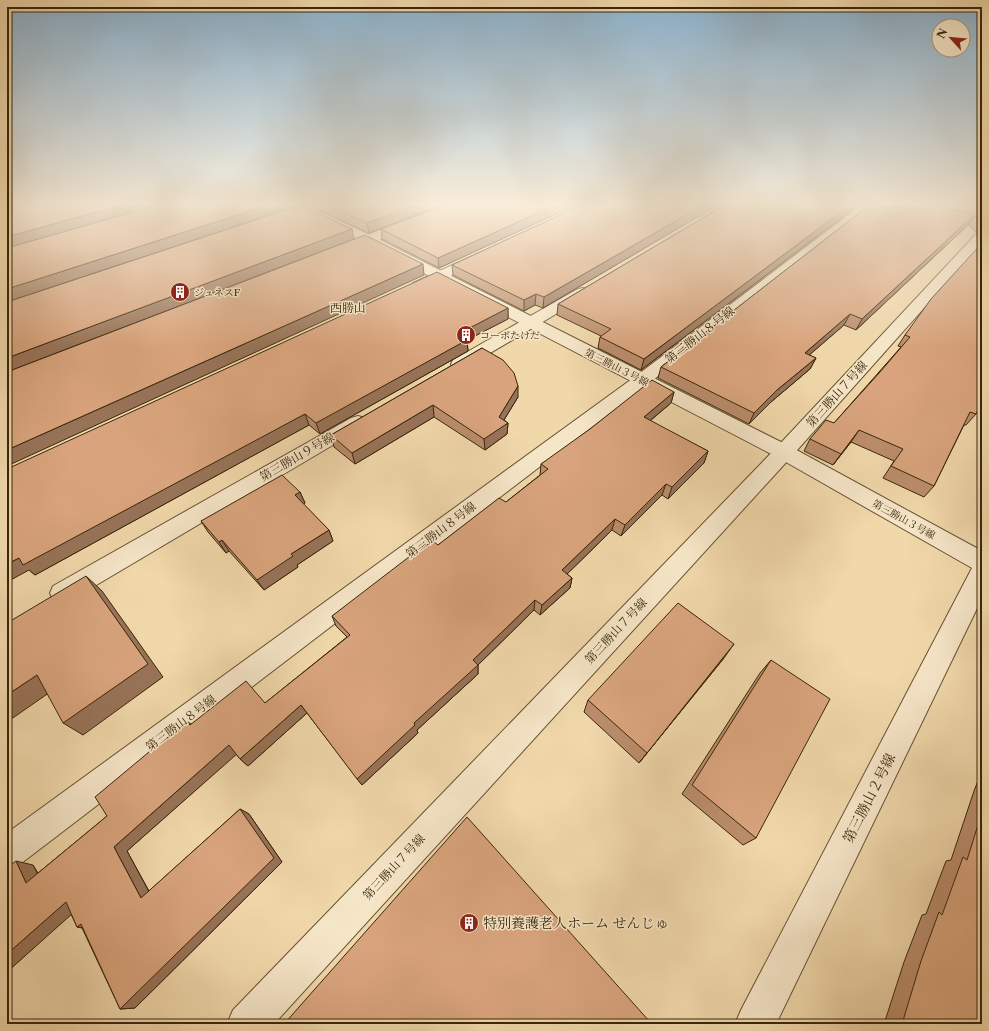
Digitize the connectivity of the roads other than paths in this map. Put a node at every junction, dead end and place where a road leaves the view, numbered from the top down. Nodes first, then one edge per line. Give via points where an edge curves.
1 (338, 251) edge
2 (392, 251) edge
3 (492, 251) edge
4 (809, 251) edge
5 (967, 251) edge
6 (331, 254) edge
7 (440, 276) junction
8 (598, 283) edge
9 (404, 293) edge
10 (531, 322) junction
11 (441, 374) edge
12 (642, 380) junction
13 (372, 414) edge
14 (784, 452) junction
15 (982, 562) edge
16 (982, 573) edge
17 (48, 600) edge
18 (7, 853) edge
19 (247, 1024) edge
20 (755, 1024) edge

1 - 6 street
2 - 7 street, 第三勝山３号線
3 - 7 street
4 - 12 street, 第三勝山８号線
5 - 14 street, 第三勝山７号線
7 - 9 street
7 - 10 street, 第三勝山３号線
8 - 10 street
10 - 11 street
10 - 12 street, 第三勝山３号線
12 - 14 street, 第三勝山３号線
12 - 18 street, 第三勝山８号線
13 - 17 street, 第三勝山９号線
14 - 15 street, 第三勝山３号線
14 - 19 street, 第三勝山７号線
16 - 20 street, 第三勝山２号線

